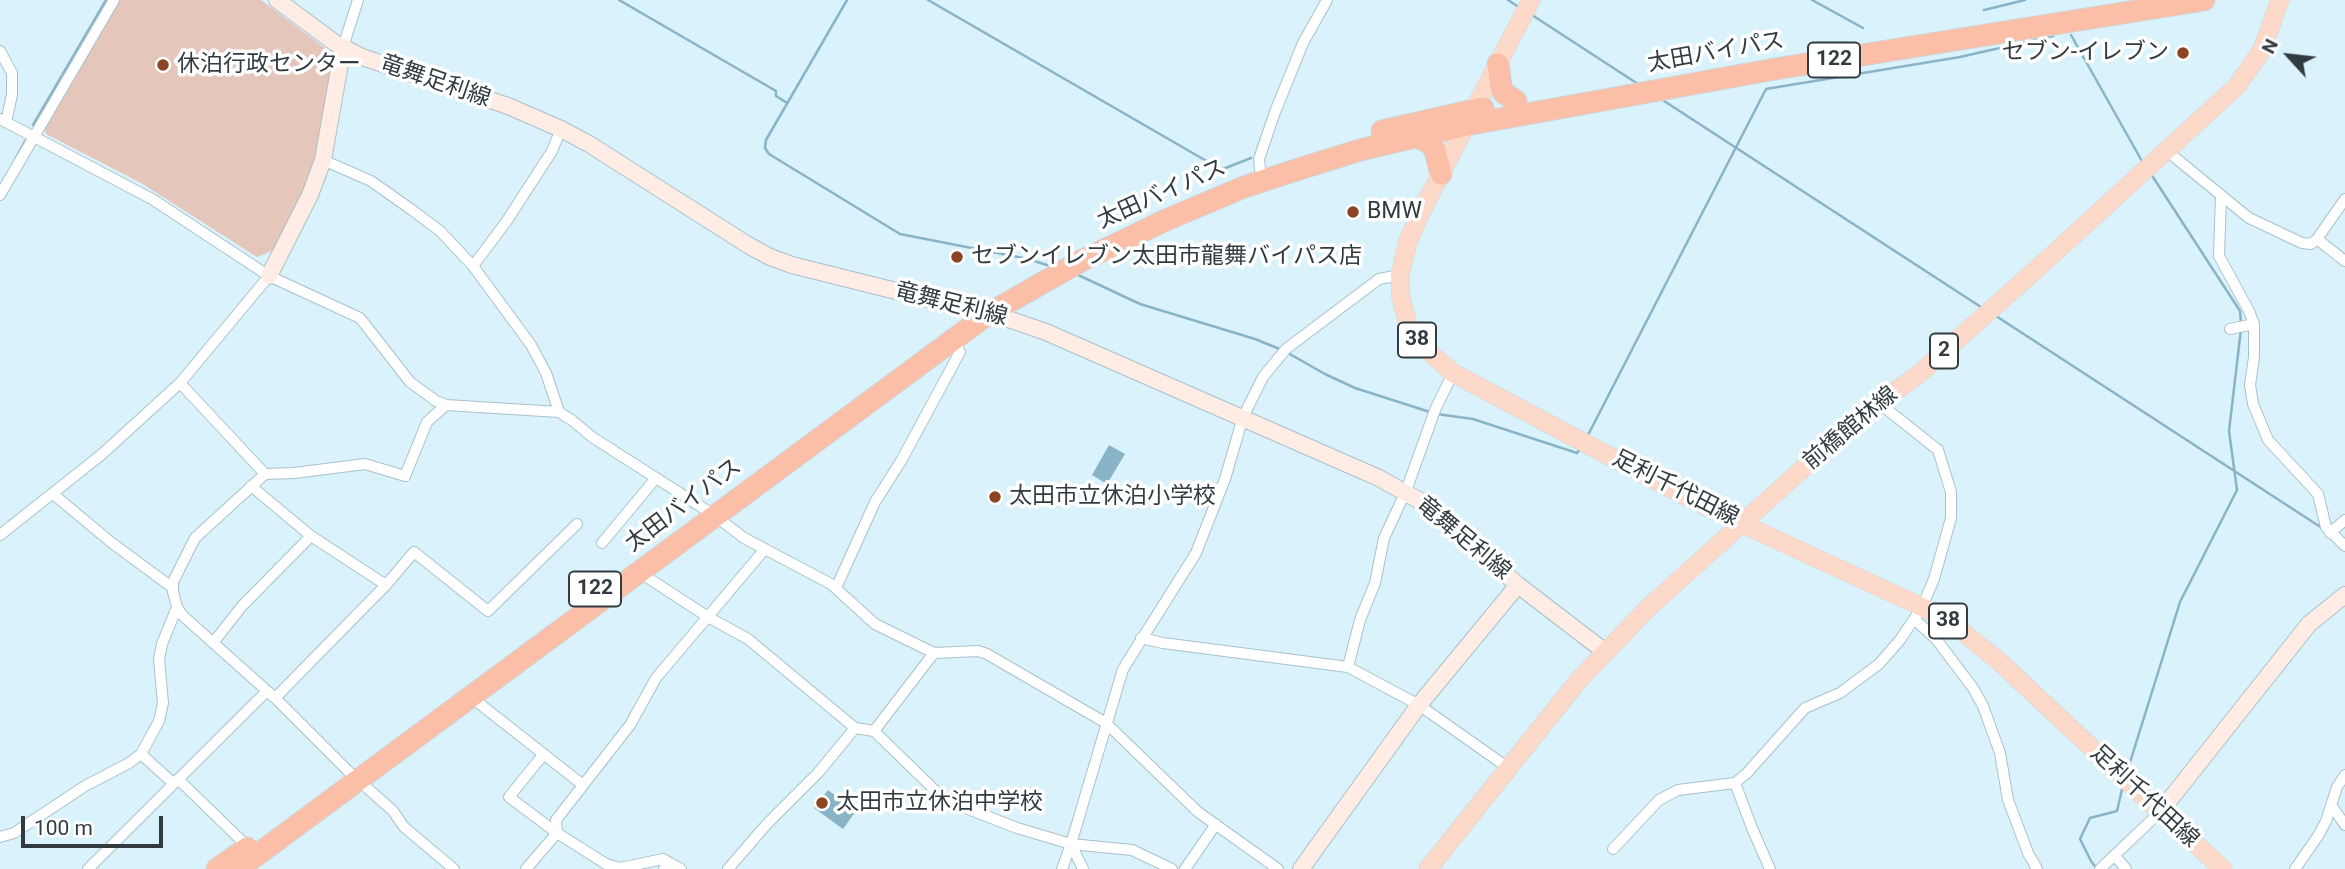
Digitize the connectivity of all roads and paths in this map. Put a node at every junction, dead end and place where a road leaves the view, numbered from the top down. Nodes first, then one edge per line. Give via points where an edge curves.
1 (114, 0) edge
2 (277, 0) edge
3 (358, 0) edge
4 (1327, 0) edge
5 (1531, 0) edge
6 (2117, 0) edge
7 (2204, 0) edge
8 (2280, 0) edge
9 (343, 47) junction
10 (0, 51) edge
11 (1498, 64) junction
12 (1516, 102) junction
13 (1470, 117) junction
14 (3, 120) edge
15 (561, 129) junction
16 (35, 136) junction
17 (1418, 137) junction
18 (2166, 151) junction
19 (323, 160) junction
20 (1260, 169) junction
21 (1441, 174) junction
22 (0, 195) edge
23 (2221, 196) junction
24 (2345, 199) edge
25 (2317, 239) junction
26 (2345, 261) edge
27 (472, 266) junction
28 (1400, 275) junction
29 (269, 276) junction
30 (981, 313) junction
31 (954, 339) junction
32 (1453, 373) junction
33 (180, 383) junction
34 (1879, 403) junction
35 (446, 405) junction
36 (559, 412) junction
37 (1243, 417) junction
38 (265, 474) junction
39 (656, 478) junction
40 (251, 486) junction
41 (1406, 491) junction
42 (53, 494) junction
43 (708, 512) junction
44 (2345, 520) edge
45 (1741, 523) junction
46 (577, 524) dead end
47 (2330, 533) junction
48 (0, 536) edge
49 (311, 536) junction
50 (602, 543) dead end
51 (2345, 546) edge
52 (765, 550) junction
53 (639, 572) junction
54 (386, 585) junction
55 (1518, 585) junction
56 (173, 588) junction
57 (836, 588) junction
58 (2345, 595) edge
59 (177, 607) junction
60 (1918, 613) junction
61 (708, 617) junction
62 (1141, 638) junction
63 (213, 643) junction
64 (1604, 651) junction
65 (934, 653) junction
66 (1348, 667) junction
67 (271, 694) junction
68 (471, 697) junction
69 (1419, 705) junction
70 (1106, 723) junction
71 (855, 727) junction
72 (874, 731) junction
73 (141, 754) junction
74 (543, 755) junction
75 (1507, 767) junction
76 (2345, 775) edge
77 (354, 776) junction
78 (176, 781) junction
79 (1735, 783) junction
80 (583, 785) junction
81 (2331, 805) junction
82 (2160, 812) junction
83 (1216, 824) junction
84 (2345, 825) edge
85 (557, 833) junction
86 (0, 837) edge
87 (1072, 844) junction
88 (248, 847) junction
89 (1613, 849) dead end
90 (2115, 856) junction
91 (667, 866) edge
92 (88, 869) edge
93 (218, 869) edge
94 (238, 869) edge
95 (454, 869) edge
96 (526, 869) edge
97 (681, 869) edge
98 (728, 869) edge
99 (1062, 869) edge
100 (1083, 869) edge
101 (1172, 869) edge
102 (1185, 869) edge
103 (1279, 869) edge
104 (1301, 869) edge
105 (1428, 869) edge
106 (1770, 869) edge
107 (2037, 869) edge
108 (2100, 869) edge
109 (2126, 869) edge
110 (2223, 869) edge
111 (2295, 869) edge

1 - 16 street
2 - 9 main road, 竜舞足利線
3 - 9 street
4 - 20 street via 1280,99 1259,159
5 - 11 main road, 足利千代田線 / 38
6 - 12 highway, 太田バイパス / 122
7 - 13 highway, 太田バイパス / 122
8 - 18 main road, 前橋館林線 / 2 via 2268,38 2248,73
9 - 15 main road, 竜舞足利線
9 - 19 main road
10 - 14 street via 12,73 12,95
11 - 12 highway via 1501,88
11 - 13 main road, 足利千代田線 / 38
12 - 13 highway, 太田バイパス / 122
13 - 17 highway, 太田バイパス / 122
13 - 20 highway, 太田バイパス / 122 via 1413,122
13 - 21 main road, 足利千代田線 / 38
14 - 16 street
15 - 27 street via 506,222
15 - 30 main road, 竜舞足利線 via 770,257
16 - 22 street
16 - 29 street via 152,199
17 - 21 highway via 1436,151
17 - 30 highway, 太田バイパス / 122 via 1360,150 1244,187 1103,250
18 - 23 street
18 - 34 main road, 前橋館林線 / 2 via 1919,374
19 - 27 street via 371,181 412,210 440,231
19 - 29 main road
20 - 30 highway, 太田バイパス / 122 via 1063,256 992,298
21 - 28 main road, 足利千代田線 / 38 via 1408,241
23 - 25 street via 2249,218 2302,243
23 - 47 street via 2219,256 2249,310 2241,326 2254,358 2250,385 2257,416 2273,448 2318,494
24 - 25 street
25 - 26 street
27 - 36 street via 531,345
28 - 32 main road, 足利千代田線 / 38 via 1408,324 1419,343
28 - 37 street via 1379,279 1286,349 1263,377
29 - 33 street
29 - 35 street via 360,318 410,382
30 - 31 highway, 太田バイパス / 122
30 - 37 main road, 竜舞足利線 via 1046,332
30 - 43 highway, 太田バイパス / 122 via 895,366
31 - 43 highway, 太田バイパス / 122
31 - 57 street via 960,352 874,502
32 - 41 street
32 - 45 main road, 足利千代田線 / 38
33 - 38 street
33 - 42 street
34 - 45 main road, 前橋館林線 / 2
34 - 60 street via 1938,450 1951,492 1951,518 1934,579
35 - 36 street
35 - 38 street via 427,422 405,476 365,464
36 - 39 street
37 - 41 main road, 竜舞足利線
37 - 62 street via 1196,553
38 - 40 street
39 - 43 street
39 - 50 street
40 - 49 street
40 - 56 street via 195,538
41 - 55 main road, 竜舞足利線
41 - 66 street via 1384,538
42 - 48 street
42 - 56 street
43 - 52 street
43 - 53 highway, 太田バイパス / 122
43 - 77 highway, 太田バイパス / 122
44 - 47 street
45 - 60 main road, 足利千代田線 / 38
45 - 64 main road, 前橋館林線 / 2
46 - 54 street via 488,611 414,552
47 - 51 street
49 - 54 street
49 - 63 street via 242,606
52 - 57 street
52 - 61 street
53 - 61 street
53 - 68 highway, 太田バイパス / 122
54 - 67 street
55 - 64 main road, 竜舞足利線
55 - 69 main road
56 - 59 street
57 - 65 street via 875,624
58 - 82 main road via 2309,624
59 - 63 street
59 - 73 street via 159,659 163,703 159,721
60 - 79 street via 1879,664 1840,693 1805,708
60 - 82 main road, 足利千代田線 / 38 via 1953,624 1982,646
60 - 107 street via 1983,706 2000,753 2008,800
61 - 71 street via 748,639
61 - 80 street via 656,678 630,725
62 - 66 street
62 - 70 street via 1124,669
63 - 67 street
64 - 75 main road, 前橋館林線 / 2
65 - 70 street via 987,654
65 - 72 street
66 - 69 street
67 - 77 street
67 - 78 street
68 - 74 street
68 - 77 highway, 太田バイパス / 122
69 - 75 street
69 - 104 main road
70 - 83 street
70 - 87 street
71 - 72 street
71 - 98 street
72 - 87 street via 945,800
73 - 78 street
73 - 86 street via 14,833
74 - 80 street
74 - 85 street via 509,797
75 - 105 main road, 前橋館林線 / 2
76 - 81 street
77 - 88 highway, 太田バイパス / 122
77 - 94 highway, 太田バイパス / 122
77 - 95 street
78 - 88 street
78 - 92 street
79 - 89 street via 1678,790 1659,800
79 - 106 street
80 - 85 street via 556,820
81 - 84 street
81 - 111 street via 2318,836
82 - 90 street
82 - 110 main road, 足利千代田線 / 38
83 - 102 street
83 - 103 street
85 - 91 street via 606,864 620,868 663,859
85 - 96 street
87 - 99 street
87 - 100 street
87 - 101 street via 1132,850
88 - 93 highway, 太田バイパス / 122
90 - 108 street
90 - 109 street
91 - 97 street

